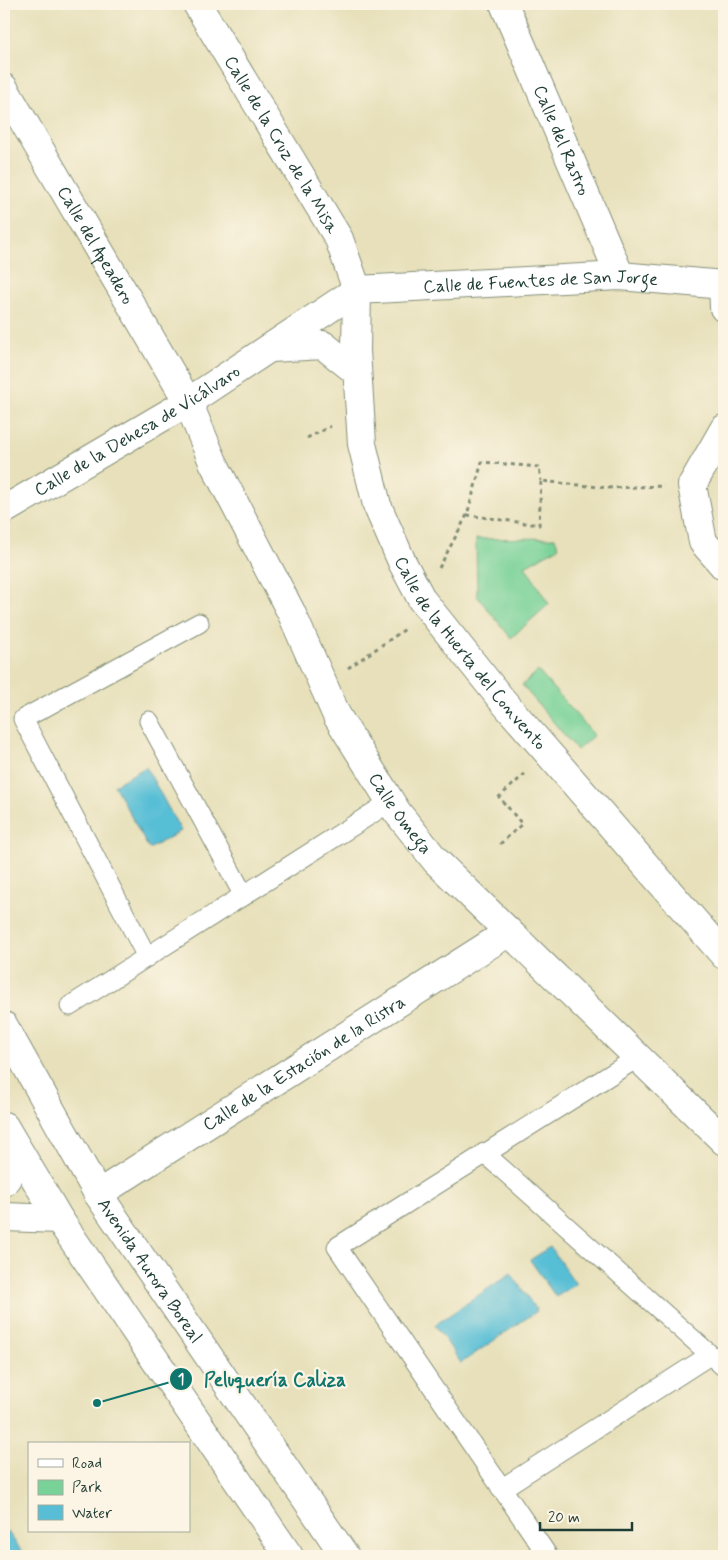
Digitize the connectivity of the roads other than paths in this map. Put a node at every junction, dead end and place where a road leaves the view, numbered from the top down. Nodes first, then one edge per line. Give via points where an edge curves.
1 (197, 4) edge
2 (504, 4) edge
3 (4, 88) edge
4 (620, 276) junction
5 (357, 290) junction
6 (724, 293) edge
7 (269, 348) junction
8 (357, 372) junction
9 (188, 402) junction
10 (724, 429) edge
11 (4, 510) edge
12 (724, 566) edge
13 (199, 623) dead end
14 (149, 721) dead end
15 (390, 802) junction
16 (244, 896) junction
17 (509, 932) junction
18 (724, 955) edge
19 (147, 957) junction
20 (70, 1006) dead end
21 (4, 1026) edge
22 (637, 1058) junction
23 (9, 1136) edge
24 (724, 1141) edge
25 (484, 1153) junction
26 (4, 1182) edge
27 (98, 1194) junction
28 (4, 1217) edge
29 (59, 1218) junction
30 (717, 1361) edge
31 (501, 1489) junction
32 (289, 1556) edge
33 (345, 1556) edge
34 (548, 1556) edge

1 - 5 street, Calle de la Cruz de la Misa via 339,239
2 - 4 street, Calle del Rastro
3 - 9 street, Calle del Apeadero
4 - 5 street, Calle de Fuentes de San Jorge
4 - 6 street, Calle de Fuentes de San Jorge
5 - 7 street, Calle de la Dehesa de Vicálvaro
5 - 8 street, Calle de la Huerta del Convento
7 - 8 street via 323,345
7 - 9 street, Calle de la Dehesa de Vicálvaro
8 - 18 street, Calle de la Huerta del Convento via 362,444 377,505 422,600 502,700
9 - 11 street, Calle de la Dehesa de Vicálvaro
9 - 15 street, Calle Omega via 213,462 291,612 338,716
10 - 12 street via 692,485 703,542
13 - 19 lane via 23,719
14 - 16 lane
15 - 16 lane
15 - 17 street, Calle Omega via 436,861
16 - 19 lane
17 - 22 street, Calle Omega
17 - 27 street, Calle de la Estación de la Ristra
19 - 20 lane
21 - 27 street, Avenida Aurora Boreal
22 - 24 street, Calle Omega
22 - 25 lane
23 - 26 street via 7,1178
23 - 29 street
25 - 30 lane
25 - 31 lane via 336,1247
27 - 33 street, Avenida Aurora Boreal
28 - 29 street
29 - 32 street
30 - 31 lane
31 - 34 lane

